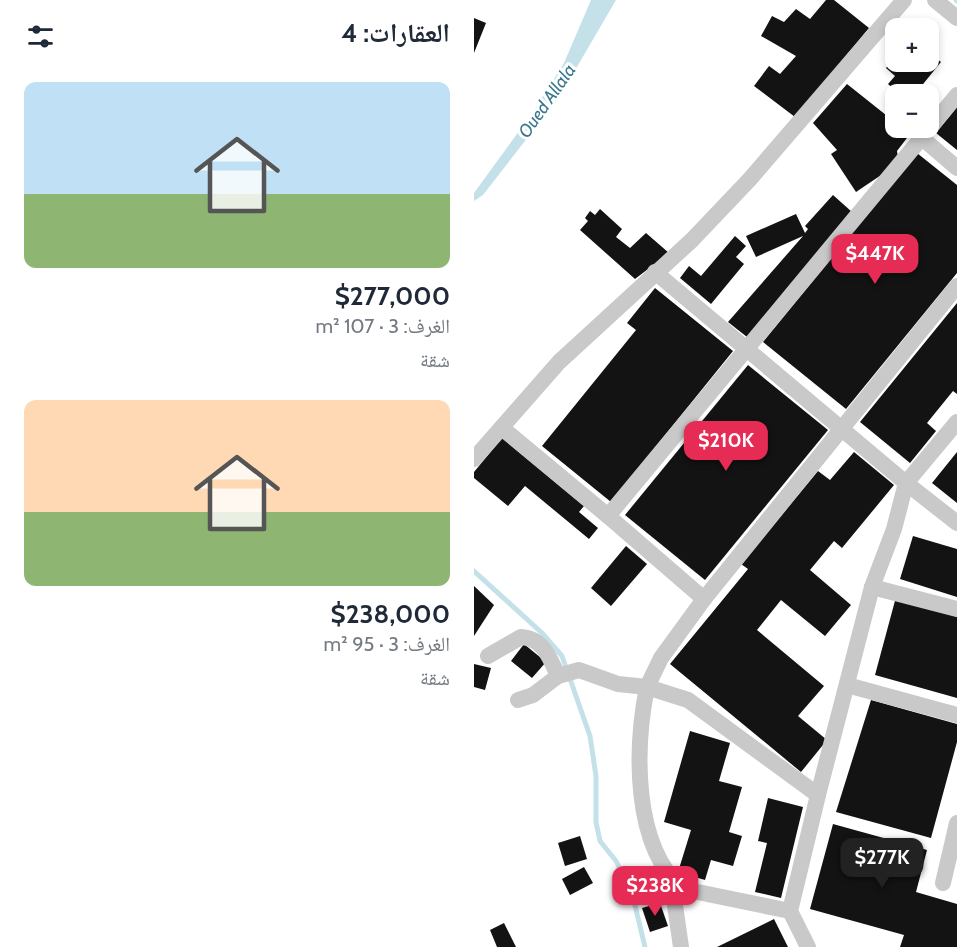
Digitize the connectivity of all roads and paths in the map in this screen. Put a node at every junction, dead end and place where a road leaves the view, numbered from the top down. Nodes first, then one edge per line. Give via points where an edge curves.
1 (904, 0) edge
2 (935, 0) edge
3 (957, 18) edge
4 (957, 95) edge
5 (939, 117) edge
6 (922, 138) joint
7 (957, 168) edge
8 (655, 272) junction
9 (957, 286) edge
10 (745, 348) junction
11 (957, 422) edge
12 (501, 428) junction
13 (841, 429) junction
14 (474, 459) edge
15 (906, 483) junction
16 (608, 516) junction
17 (957, 523) edge
18 (872, 587) junction
19 (704, 598) junction
20 (957, 609) edge
21 (488, 656) dead end
22 (558, 676) junction
23 (847, 685) junction
24 (647, 687) junction
25 (518, 700) dead end
26 (957, 715) edge
27 (818, 795) junction
28 (957, 823) edge
29 (671, 878) junction
30 (943, 884) dead end
31 (790, 911) junction
32 (681, 947) edge
33 (808, 947) edge

1 - 8 street via 750,179 692,240
2 - 3 street
4 - 5 street
6 - 7 street
6 - 10 street
8 - 10 street
8 - 12 street via 559,362
9 - 13 street
10 - 13 street
10 - 16 street
11 - 15 street
12 - 14 street
12 - 16 street
13 - 15 street
13 - 19 street
15 - 17 street
15 - 18 street via 894,530
16 - 19 street
18 - 20 street
18 - 23 street
19 - 24 street via 661,658
21 - 22 street via 528,638 542,647
22 - 24 street via 579,670 618,684
22 - 25 street via 533,695
23 - 26 street
23 - 27 street
24 - 27 street via 688,700
24 - 29 street via 639,734 643,800 649,831
27 - 31 street
28 - 30 street
29 - 31 street via 683,889
29 - 32 street
31 - 33 street

